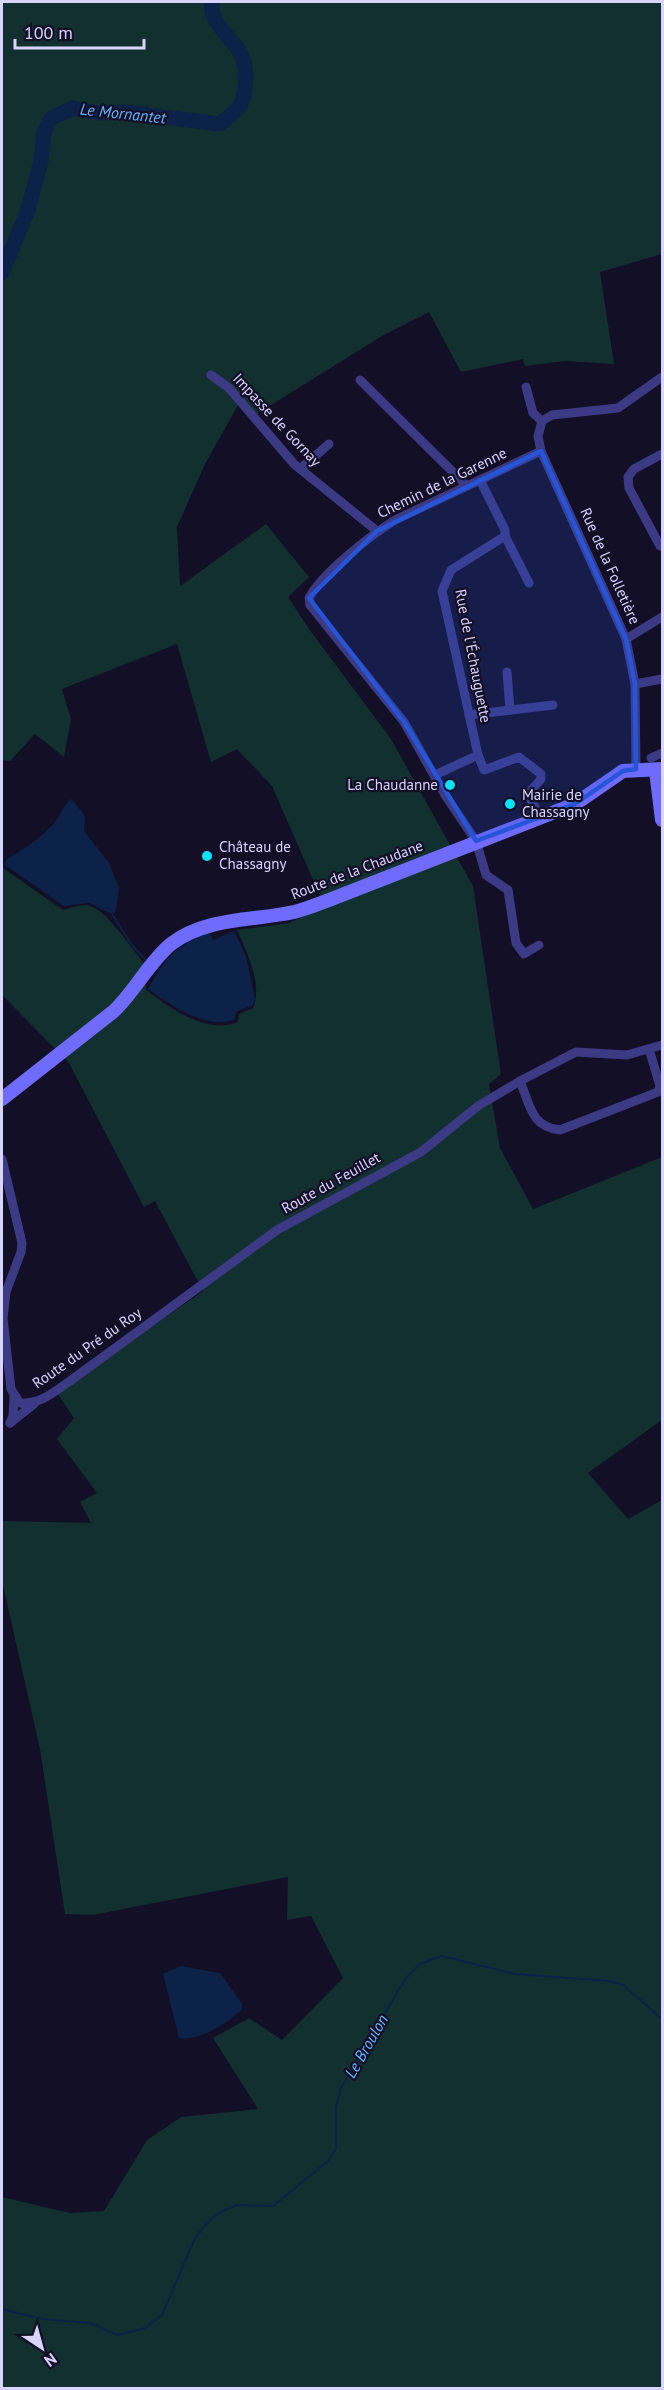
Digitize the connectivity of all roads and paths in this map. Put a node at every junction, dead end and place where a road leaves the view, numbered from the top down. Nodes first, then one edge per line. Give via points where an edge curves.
1 (211, 375) dead end
2 (663, 377) edge
3 (360, 380) dead end
4 (526, 387) dead end
5 (542, 421) junction
6 (329, 444) dead end
7 (541, 451) junction
8 (663, 454) edge
9 (300, 469) junction
10 (480, 480) junction
11 (467, 486) junction
12 (377, 531) junction
13 (505, 536) junction
14 (660, 546) dead end
15 (529, 583) dead end
16 (663, 617) edge
17 (626, 639) junction
18 (507, 672) dead end
19 (663, 679) edge
20 (635, 684) junction
21 (553, 705) dead end
22 (510, 710) junction
23 (469, 715) junction
24 (663, 753) edge
25 (478, 755) junction
26 (657, 766) edge
27 (636, 769) junction
28 (435, 775) junction
29 (540, 817) junction
30 (663, 820) edge
31 (476, 841) junction
32 (539, 945) dead end
33 (663, 1045) edge
34 (649, 1049) junction
35 (520, 1082) junction
36 (2, 1099) edge
37 (2, 1159) edge
38 (4, 1175) edge
39 (198, 1287) joint
40 (14, 1397) junction
41 (36, 1402) junction

1 - 9 street, Impasse de Gornay via 229,388
2 - 5 street via 618,408 552,415
3 - 11 street
4 - 5 street via 532,413
5 - 7 street, Rue de la Folletière via 538,436
6 - 9 street
7 - 10 street, Chemin de la Garenne
7 - 17 street, Rue de la Folletière
8 - 14 street via 634,469 628,477 629,488
9 - 12 street, Impasse de Gornay
10 - 11 street, Chemin de la Garenne
10 - 13 street
11 - 12 street, Chemin de la Garenne
12 - 28 street, Chemin de la Garenne via 309,598 404,722
13 - 15 street
13 - 23 street, Rue de l'Échauguette via 452,570 442,591
16 - 17 street
17 - 20 street, Rue de la Folletière
18 - 22 street
19 - 20 street
20 - 27 street, Rue de la Folletière
21 - 22 street
22 - 23 street
23 - 25 street, Rue de l'Échauguette
24 - 26 street
25 - 28 street
25 - 29 street via 484,770 519,757 541,774 528,794
26 - 27 street, Route de la Chaudane
26 - 30 street
27 - 29 street, Route de la Chaudane via 623,771 579,802
28 - 31 street
29 - 31 street, Route de la Chaudane
31 - 32 street via 486,875 508,890 516,943 524,954
31 - 36 street, Route de la Chaudane via 296,911 219,924 181,938 158,957 114,1011
33 - 34 street, Route du Feuillet
34 - 35 street, Route du Feuillet via 627,1055 576,1052
34 - 35 street via 660,1086 658,1092 560,1130 546,1129 537,1122
35 - 39 street, Route du Feuillet via 478,1106 421,1152 277,1230
37 - 38 street, Route du Pré du Roy
38 - 40 street, Route du Pré du Roy via 22,1243 4,1305
39 - 41 street, Route du Pré du Roy
40 - 41 street, Route du Pré du Roy via 20,1403
40 - 41 street via 10,1423

